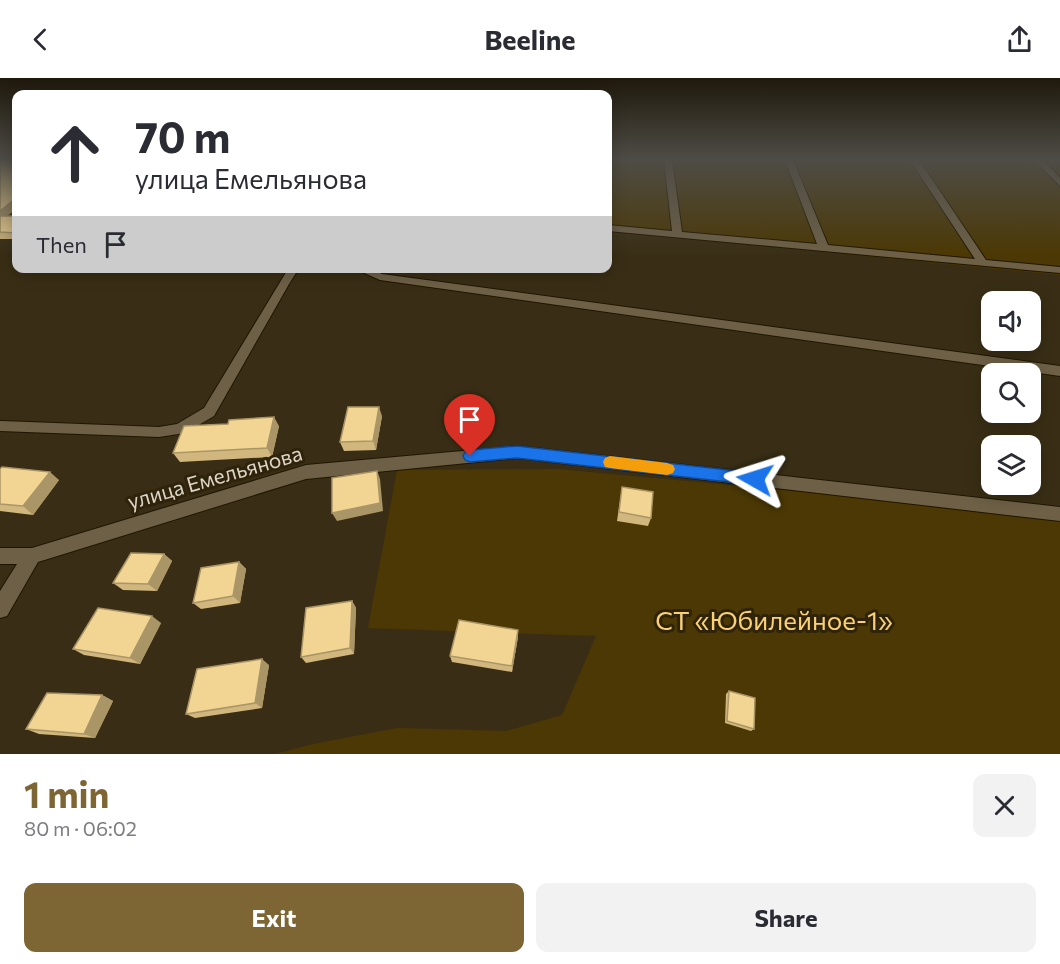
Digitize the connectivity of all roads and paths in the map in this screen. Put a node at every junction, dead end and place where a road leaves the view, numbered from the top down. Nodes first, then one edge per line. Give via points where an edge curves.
1 (672, 192) edge
2 (802, 192) edge
3 (935, 192) edge
4 (612, 228) edge
5 (677, 234) junction
6 (824, 248) junction
7 (983, 263) junction
8 (1060, 270) edge
9 (291, 273) edge
10 (370, 273) edge
11 (1060, 371) edge
12 (2, 426) dead end
13 (517, 452) joint
14 (1060, 514) edge
15 (0, 556) edge
16 (32, 556) junction
17 (0, 609) edge

1 - 5 lane
2 - 6 lane
3 - 7 lane
4 - 5 lane
5 - 6 lane
6 - 7 lane
7 - 8 lane
9 - 12 lane via 209,412 180,429 159,432
10 - 11 lane
13 - 14 lane
13 - 16 street, улица Емельянова via 306,472
15 - 16 street, улица Емельянова
16 - 17 street

